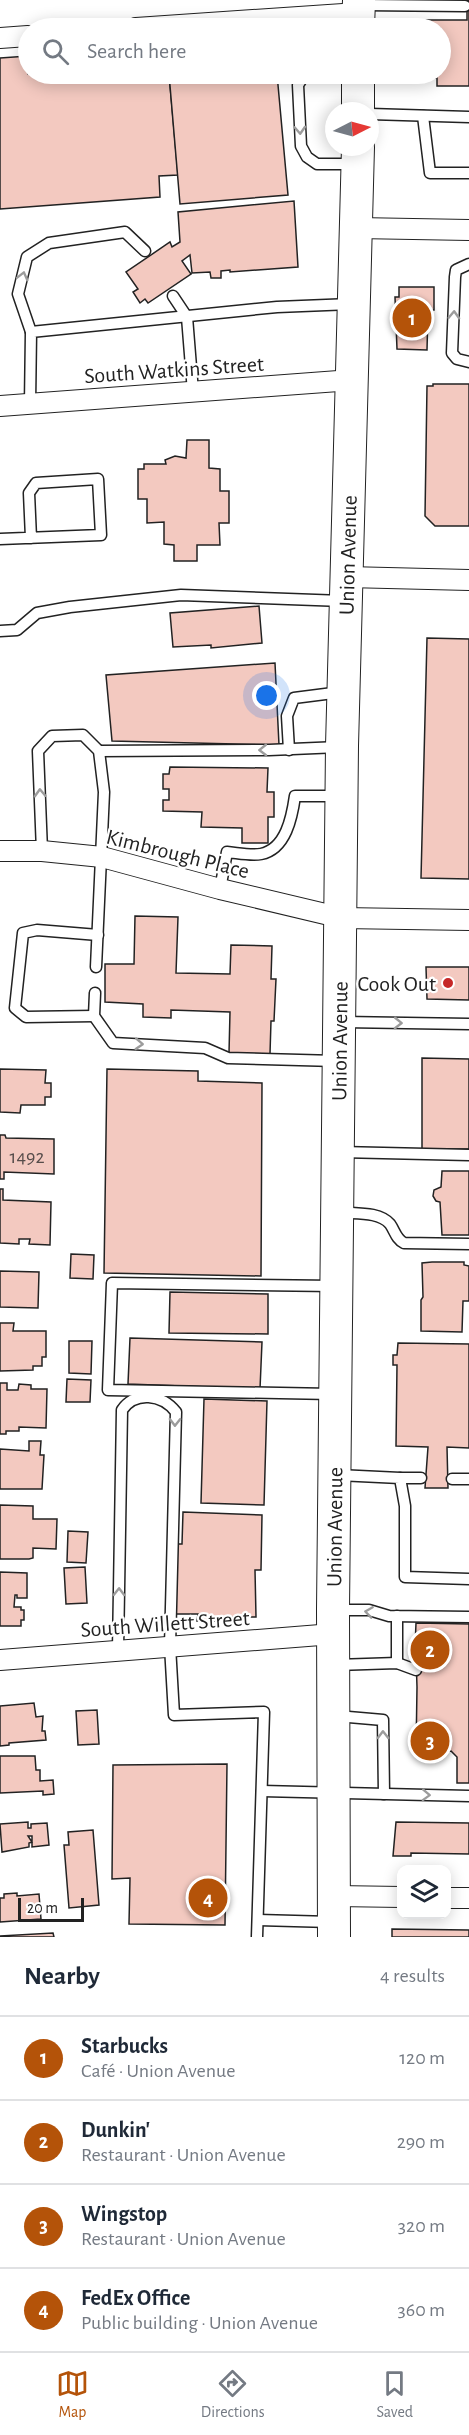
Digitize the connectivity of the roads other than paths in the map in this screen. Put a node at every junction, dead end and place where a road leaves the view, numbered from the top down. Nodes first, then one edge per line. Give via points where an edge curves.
1 (465, 6) dead end
2 (358, 12) edge
3 (275, 18) edge
4 (18, 37) edge
5 (0, 38) edge
6 (299, 84) edge
7 (358, 84) edge
8 (358, 102) edge
9 (379, 114) edge
10 (423, 116) junction
11 (469, 117) edge
12 (353, 156) edge
13 (358, 156) edge
14 (469, 173) edge
15 (357, 228) junction
16 (469, 230) edge
17 (145, 251) dead end
18 (469, 264) edge
19 (173, 296) dead end
20 (354, 304) junction
21 (187, 316) junction
22 (31, 332) junction
23 (469, 362) edge
24 (352, 380) junction
25 (193, 392) junction
26 (30, 404) junction
27 (0, 406) edge
28 (31, 538) junction
29 (0, 539) edge
30 (469, 580) edge
31 (346, 589) junction
32 (0, 631) edge
33 (344, 692) junction
34 (342, 746) junction
35 (289, 750) junction
36 (99, 751) junction
37 (343, 796) junction
38 (0, 851) edge
39 (42, 851) junction
40 (102, 856) junction
41 (220, 889) junction
42 (342, 918) junction
43 (469, 920) edge
44 (98, 935) junction
45 (96, 967) dead end
46 (95, 993) dead end
47 (94, 1016) junction
48 (340, 1022) junction
49 (469, 1024) edge
50 (339, 1061) junction
51 (339, 1152) junction
52 (469, 1155) edge
53 (338, 1212) junction
54 (469, 1244) edge
55 (337, 1286) junction
56 (336, 1394) junction
57 (335, 1475) junction
58 (400, 1478) junction
59 (421, 1478) dead end
60 (452, 1479) dead end
61 (469, 1479) edge
62 (469, 1580) edge
63 (397, 1616) junction
64 (469, 1617) edge
65 (333, 1622) junction
66 (170, 1646) junction
67 (118, 1650) junction
68 (0, 1660) edge
69 (397, 1663) junction
70 (333, 1665) junction
71 (416, 1670) dead end
72 (334, 1716) junction
73 (262, 1791) junction
74 (334, 1792) junction
75 (384, 1794) junction
76 (469, 1796) edge
77 (451, 1898) edge
78 (397, 1899) edge
79 (469, 1899) edge
80 (335, 1918) edge
81 (258, 1920) junction
82 (257, 1937) edge

1 - 2 lane
2 - 3 street
4 - 5 street
6 -> 12 lane via 301,146 307,157 316,164
7 - 8 main road
9 - 10 lane
10 - 11 lane
10 - 14 lane via 430,173
13 - 15 main road, Union Avenue
15 - 16 street
15 - 20 main road, Union Avenue
22 -> 17 lane via 18,294 27,257 49,243 125,232
23 -> 18 lane via 452,353 456,270
19 - 21 lane
20 - 21 lane
20 - 24 main road, Union Avenue
21 - 22 lane
21 - 25 lane
22 - 26 lane
24 - 25 street, South Watkins Street
24 - 31 main road, Union Avenue
25 - 26 street, South Watkins Street
26 - 27 street, South Watkins Street
28 - 28 lane via 101,536 98,479 36,483 28,493
28 - 29 lane
30 - 31 street
31 - 32 lane via 181,595 70,607 37,613 17,630
31 - 33 main road, Union Avenue
33 - 34 main road, Union Avenue
33 - 35 lane via 294,698 287,716
34 - 35 lane
34 - 37 main road, Union Avenue
35 -> 36 lane
39 -> 36 lane via 38,751 52,736 82,735
36 - 40 lane via 104,792
37 - 41 lane via 295,796 291,820 279,844 262,854 227,852
37 - 42 main road, Union Avenue
38 - 39 street, Kimbrough Place
39 - 40 street, Kimbrough Place
40 - 41 street, Kimbrough Place
40 - 44 lane
41 - 42 street, Kimbrough Place
42 - 43 street, Kimbrough Place
42 - 48 main road, Union Avenue
44 - 45 lane
44 - 47 lane via 37,930 23,933 15,1008 26,1017
46 - 47 lane
47 -> 50 lane via 113,1043 205,1048 228,1058
48 -> 49 lane
48 - 50 main road, Union Avenue
50 - 51 main road, Union Avenue
51 - 52 lane
51 - 53 main road, Union Avenue
53 - 54 lane via 378,1216 388,1222 404,1243
53 - 55 main road, Union Avenue
55 - 56 main road, Union Avenue
55 - 56 lane via 112,1283 108,1390
56 - 57 main road, Union Avenue
57 - 58 lane
57 - 65 main road, Union Avenue
58 - 59 lane
58 - 62 lane via 405,1506 405,1577
60 - 61 lane
63 - 64 lane
63 -> 65 lane via 369,1610
63 - 69 lane
65 - 66 street, South Willett Street
65 - 70 main road, Union Avenue
66 - 67 street, South Willett Street
67 -> 66 lane via 122,1410 137,1397 162,1398 176,1412
66 - 73 lane via 174,1715 264,1712
67 - 68 street, South Willett Street
69 - 70 lane
69 - 71 lane
70 - 72 main road, Union Avenue
72 - 74 main road, Union Avenue
75 -> 72 lane via 383,1720
73 - 74 lane
73 - 81 lane
74 - 75 lane
74 - 80 main road, Union Avenue
75 -> 76 lane
77 - 79 street
78 - 80 street
80 - 81 lane
81 - 82 lane

